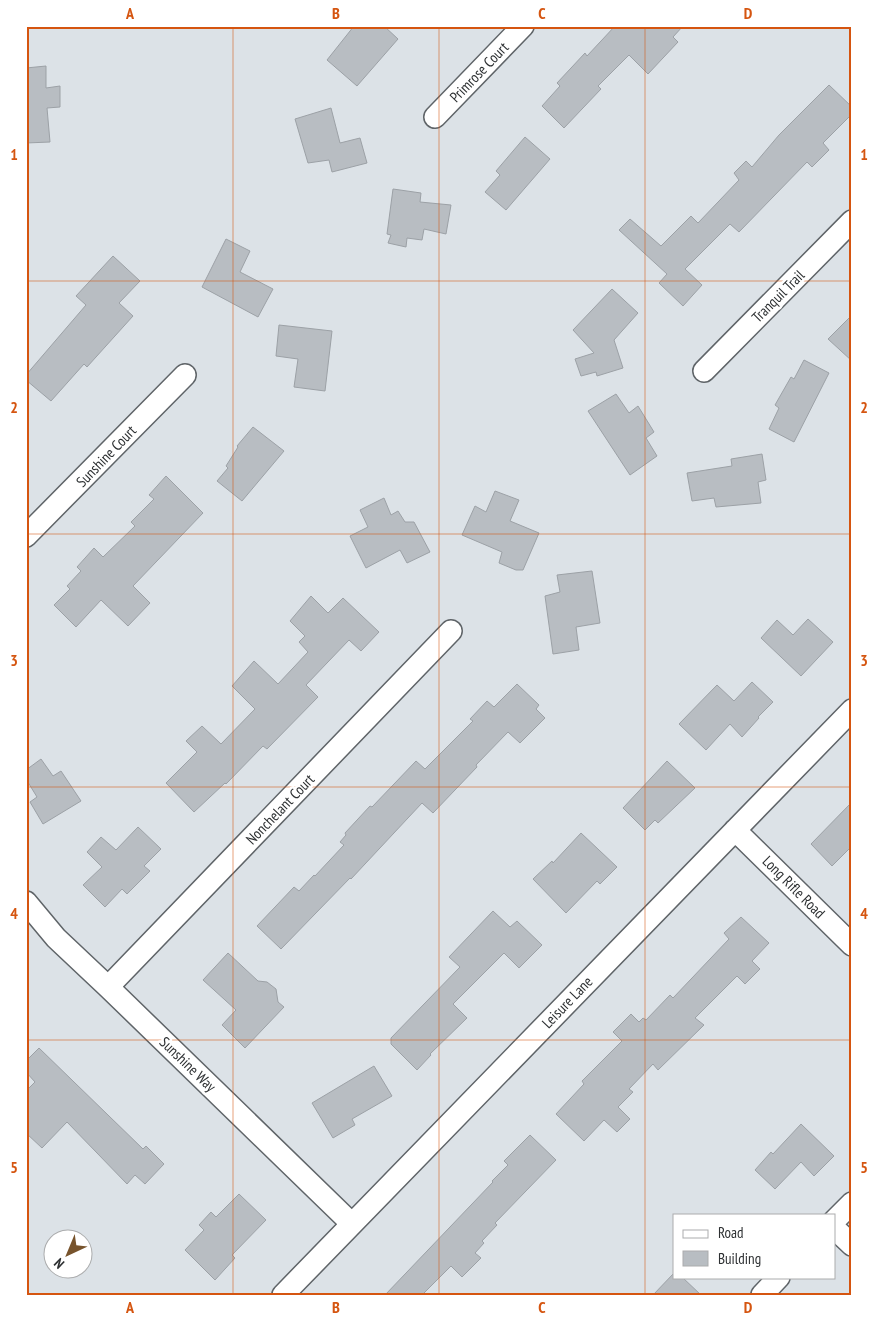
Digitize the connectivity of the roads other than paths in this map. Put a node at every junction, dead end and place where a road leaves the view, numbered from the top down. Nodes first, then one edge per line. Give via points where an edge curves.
1 (523, 26) edge
2 (434, 117) dead end
3 (852, 221) edge
4 (704, 371) dead end
5 (185, 375) dead end
6 (26, 536) edge
7 (451, 631) dead end
8 (852, 710) edge
9 (736, 830) junction
10 (26, 902) edge
11 (852, 945) edge
12 (108, 987) junction
13 (852, 1203) edge
14 (836, 1219) edge
15 (352, 1224) junction
16 (836, 1230) edge
17 (852, 1245) edge
18 (778, 1278) edge
19 (283, 1295) edge
20 (762, 1295) edge

1 - 2 street, Primrose Court
3 - 4 street, Tranquil Trail
5 - 6 street, Sunshine Court
7 - 12 street, Nonchelant Court
8 - 9 street, Leisure Lane
9 - 11 street, Long Rifle Road
9 - 15 street, Leisure Lane
10 - 12 street, Sunshine Way via 56,938
12 - 15 street, Sunshine Way
13 - 14 street
15 - 19 street, Leisure Lane
16 - 17 street
18 - 20 street

